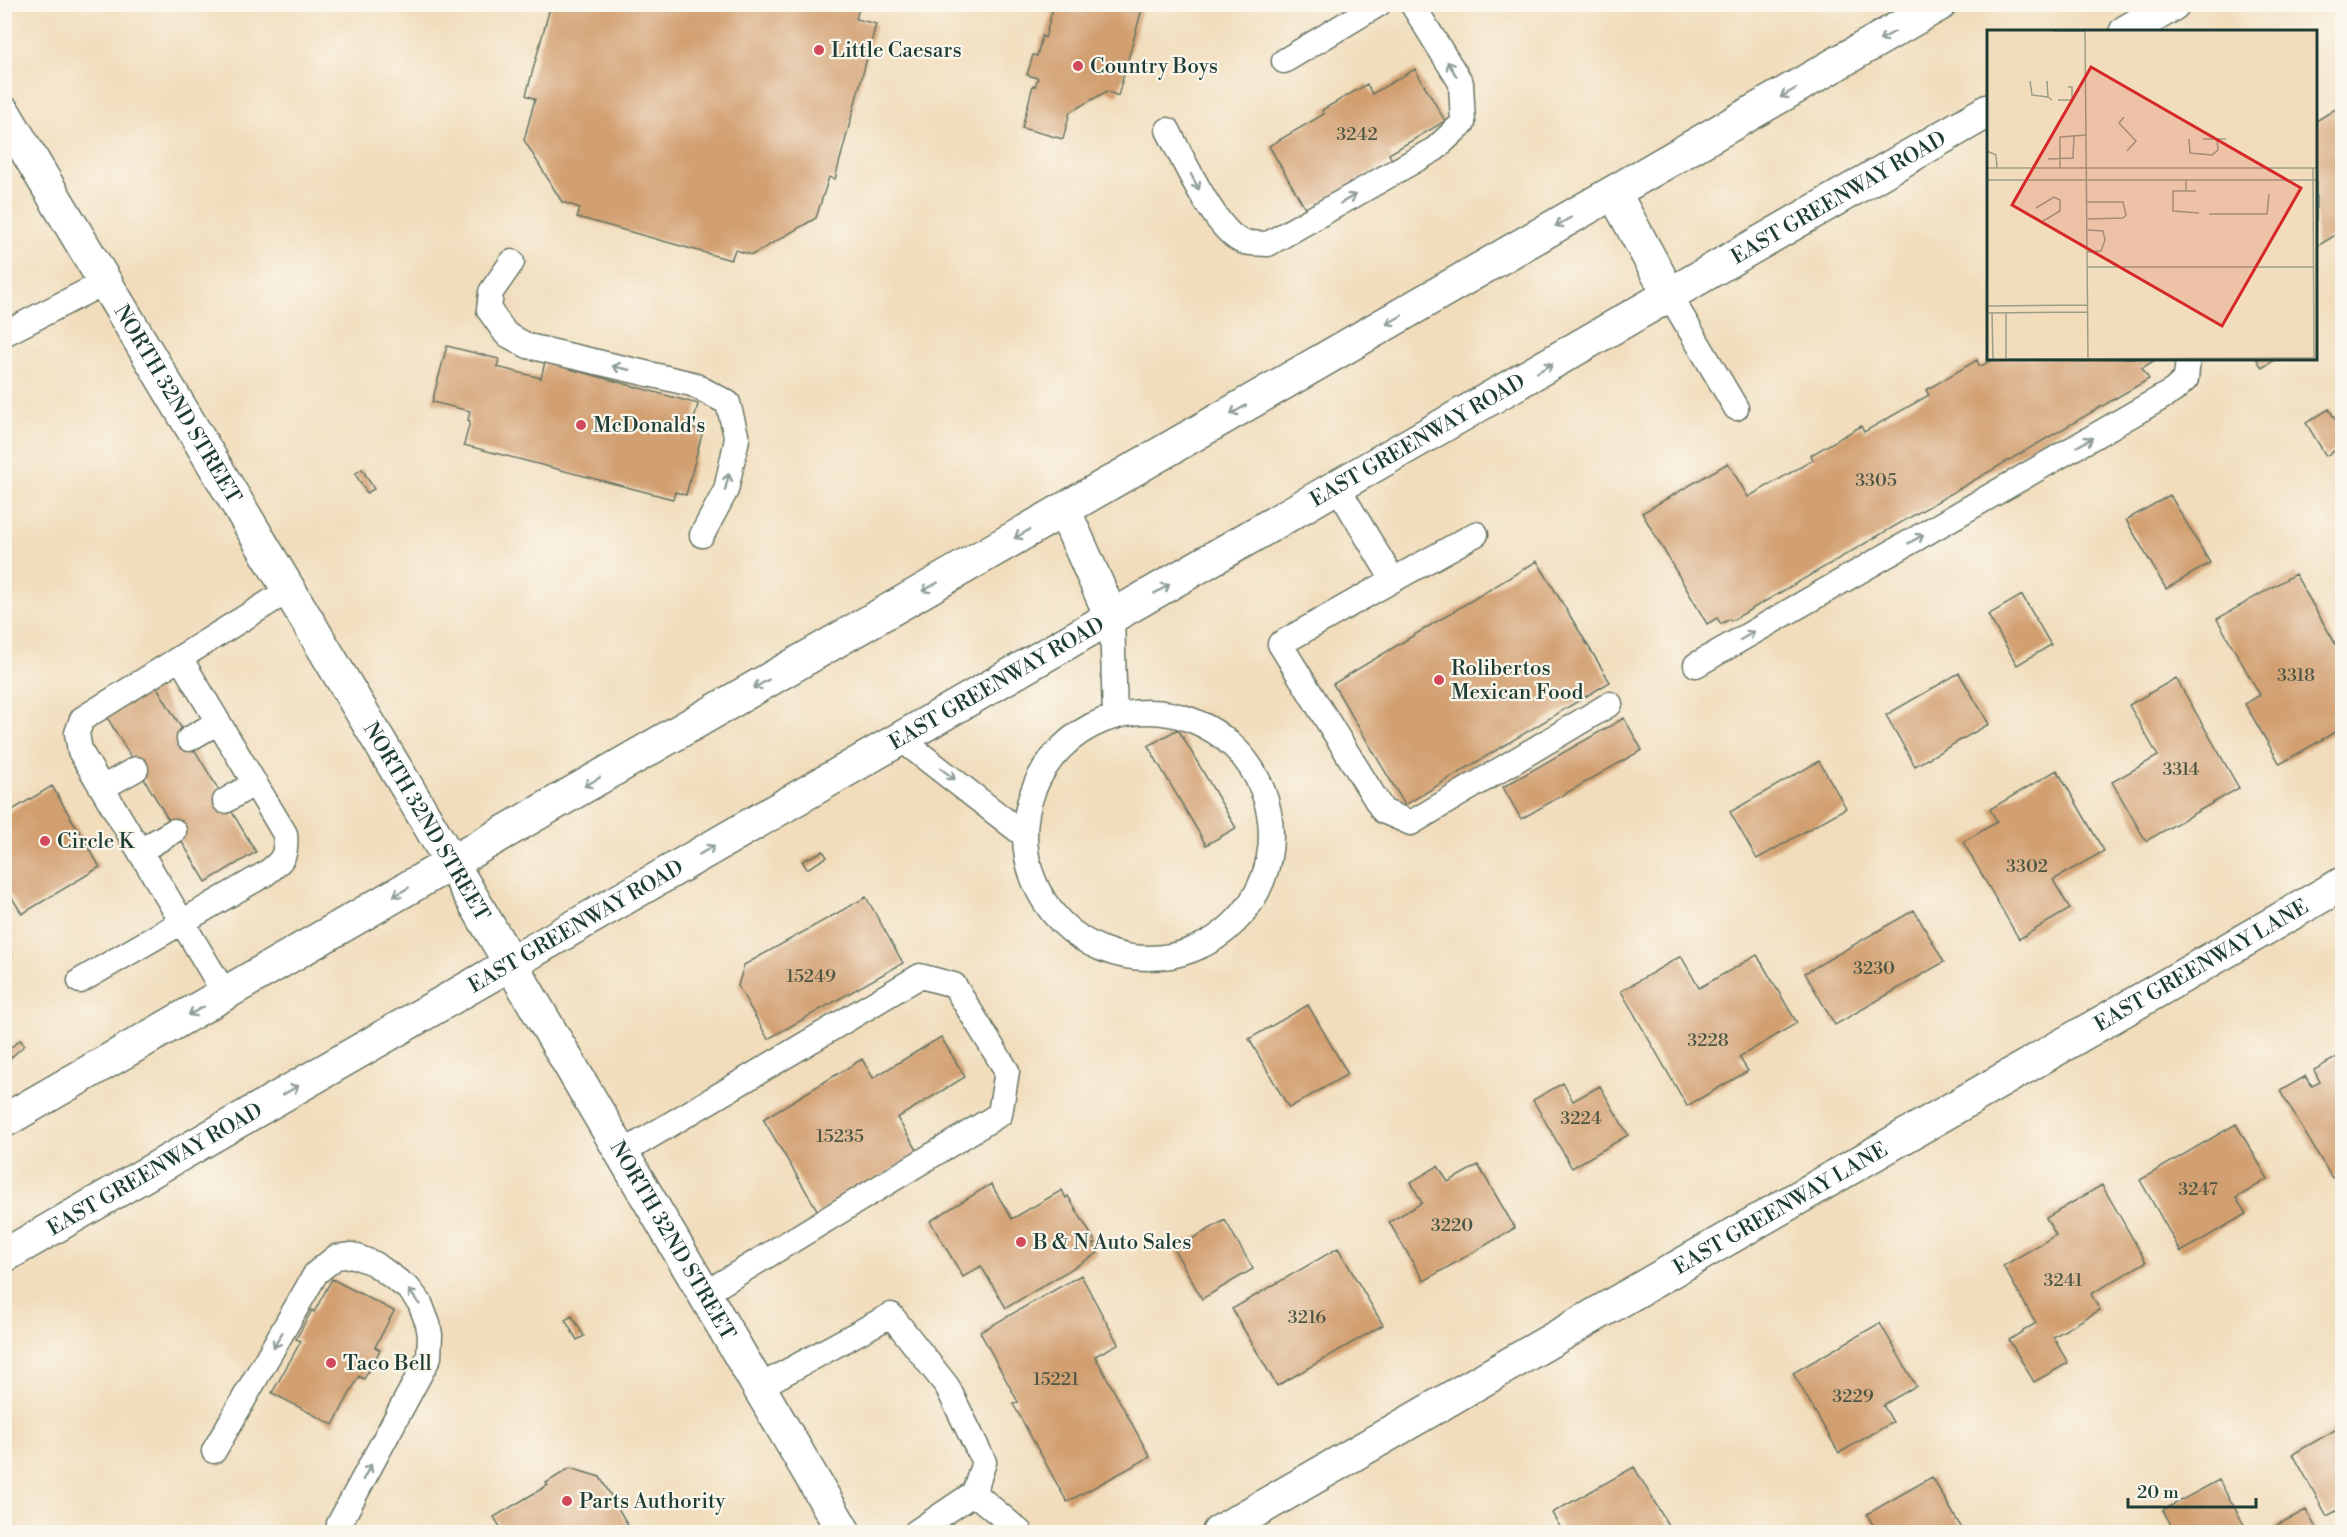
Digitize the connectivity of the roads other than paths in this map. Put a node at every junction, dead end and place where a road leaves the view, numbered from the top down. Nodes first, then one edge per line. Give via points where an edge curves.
1 (1379, 4) edge
2 (1412, 4) edge
3 (1940, 4) edge
4 (2173, 4) edge
5 (2129, 30) edge
6 (1284, 61) dead end
7 (1987, 112) edge
8 (4, 113) edge
9 (1168, 130) dead end
10 (1614, 193) junction
11 (512, 261) dead end
12 (105, 282) junction
13 (1670, 296) junction
14 (4, 334) edge
15 (2188, 360) edge
16 (1736, 408) dead end
17 (1338, 488) junction
18 (1064, 510) junction
19 (1476, 534) dead end
20 (702, 535) dead end
21 (1393, 580) junction
22 (289, 590) junction
23 (1112, 618) junction
24 (180, 658) junction
25 (1696, 665) dead end
26 (1610, 704) dead end
27 (1115, 717) junction
28 (219, 722) junction
29 (189, 739) dead end
30 (901, 739) junction
31 (136, 770) dead end
32 (255, 783) junction
33 (102, 788) junction
34 (225, 801) dead end
35 (174, 831) dead end
36 (1024, 835) junction
37 (140, 850) junction
38 (451, 862) junction
39 (2343, 884) edge
40 (182, 921) junction
41 (511, 963) junction
42 (80, 981) dead end
43 (225, 994) junction
44 (4, 1121) edge
45 (622, 1153) junction
46 (4, 1256) edge
47 (704, 1294) junction
48 (759, 1387) junction
49 (214, 1450) dead end
50 (974, 1493) junction
51 (339, 1524) dead end
52 (844, 1533) edge
53 (916, 1533) edge
54 (1020, 1533) edge
55 (1219, 1533) edge

1 - 6 lane
9 -> 2 lane via 1221,225 1242,242 1268,244 1435,149 1463,123 1461,83
3 -> 10 main road
4 - 5 main road
7 - 13 main road, EAST GREENWAY ROAD
8 - 12 main road, NORTH 32ND STREET
10 - 13 main road
10 -> 18 main road
20 -> 11 lane via 726,490 737,439 728,403 692,384 528,346 506,334 489,310 491,292
12 - 14 lane
12 - 22 main road, NORTH 32ND STREET
13 - 16 lane
17 -> 13 main road, EAST GREENWAY ROAD
25 -> 15 lane via 2173,392 2186,379
17 - 21 lane
23 -> 17 main road, EAST GREENWAY ROAD
18 - 23 main road
18 -> 38 main road
19 - 21 lane
21 - 26 lane via 1280,645 1383,812 1410,824
22 - 24 lane
22 - 38 main road, NORTH 32ND STREET
23 - 27 lane
23 - 30 main road, EAST GREENWAY ROAD
24 - 28 lane
24 - 33 lane via 82,719 77,733 80,751
27 - 36 lane via 1079,734 1050,761 1031,796
27 - 36 lane via 1173,711 1194,716 1228,741 1251,773 1269,808 1272,848 1261,887 1238,922 1204,946 1164,959 1121,957 1083,941 1051,913 1031,877
28 - 29 lane
28 - 32 lane
30 -> 36 lane
41 -> 30 main road, EAST GREENWAY ROAD
31 - 33 lane
32 - 34 lane
32 - 40 lane via 285,834 286,851 279,864 265,874
33 - 37 lane
35 - 37 lane
37 - 40 lane
38 - 41 main road, NORTH 32ND STREET
38 -> 43 main road
39 - 55 main road, EAST GREENWAY LANE
40 - 42 lane
40 - 43 lane
41 - 45 main road, NORTH 32ND STREET
46 -> 41 main road, EAST GREENWAY ROAD
43 -> 44 main road
45 - 47 main road, NORTH 32ND STREET
45 - 47 lane via 920,976 954,985 1007,1071 1000,1114
47 - 48 main road, NORTH 32ND STREET
48 - 50 lane via 891,1315 947,1386 984,1462
48 - 52 main road, NORTH 32ND STREET
51 -> 49 lane via 429,1357 430,1335 420,1303 409,1289 375,1264 352,1255 336,1257 316,1273
50 - 53 lane
50 - 54 lane

